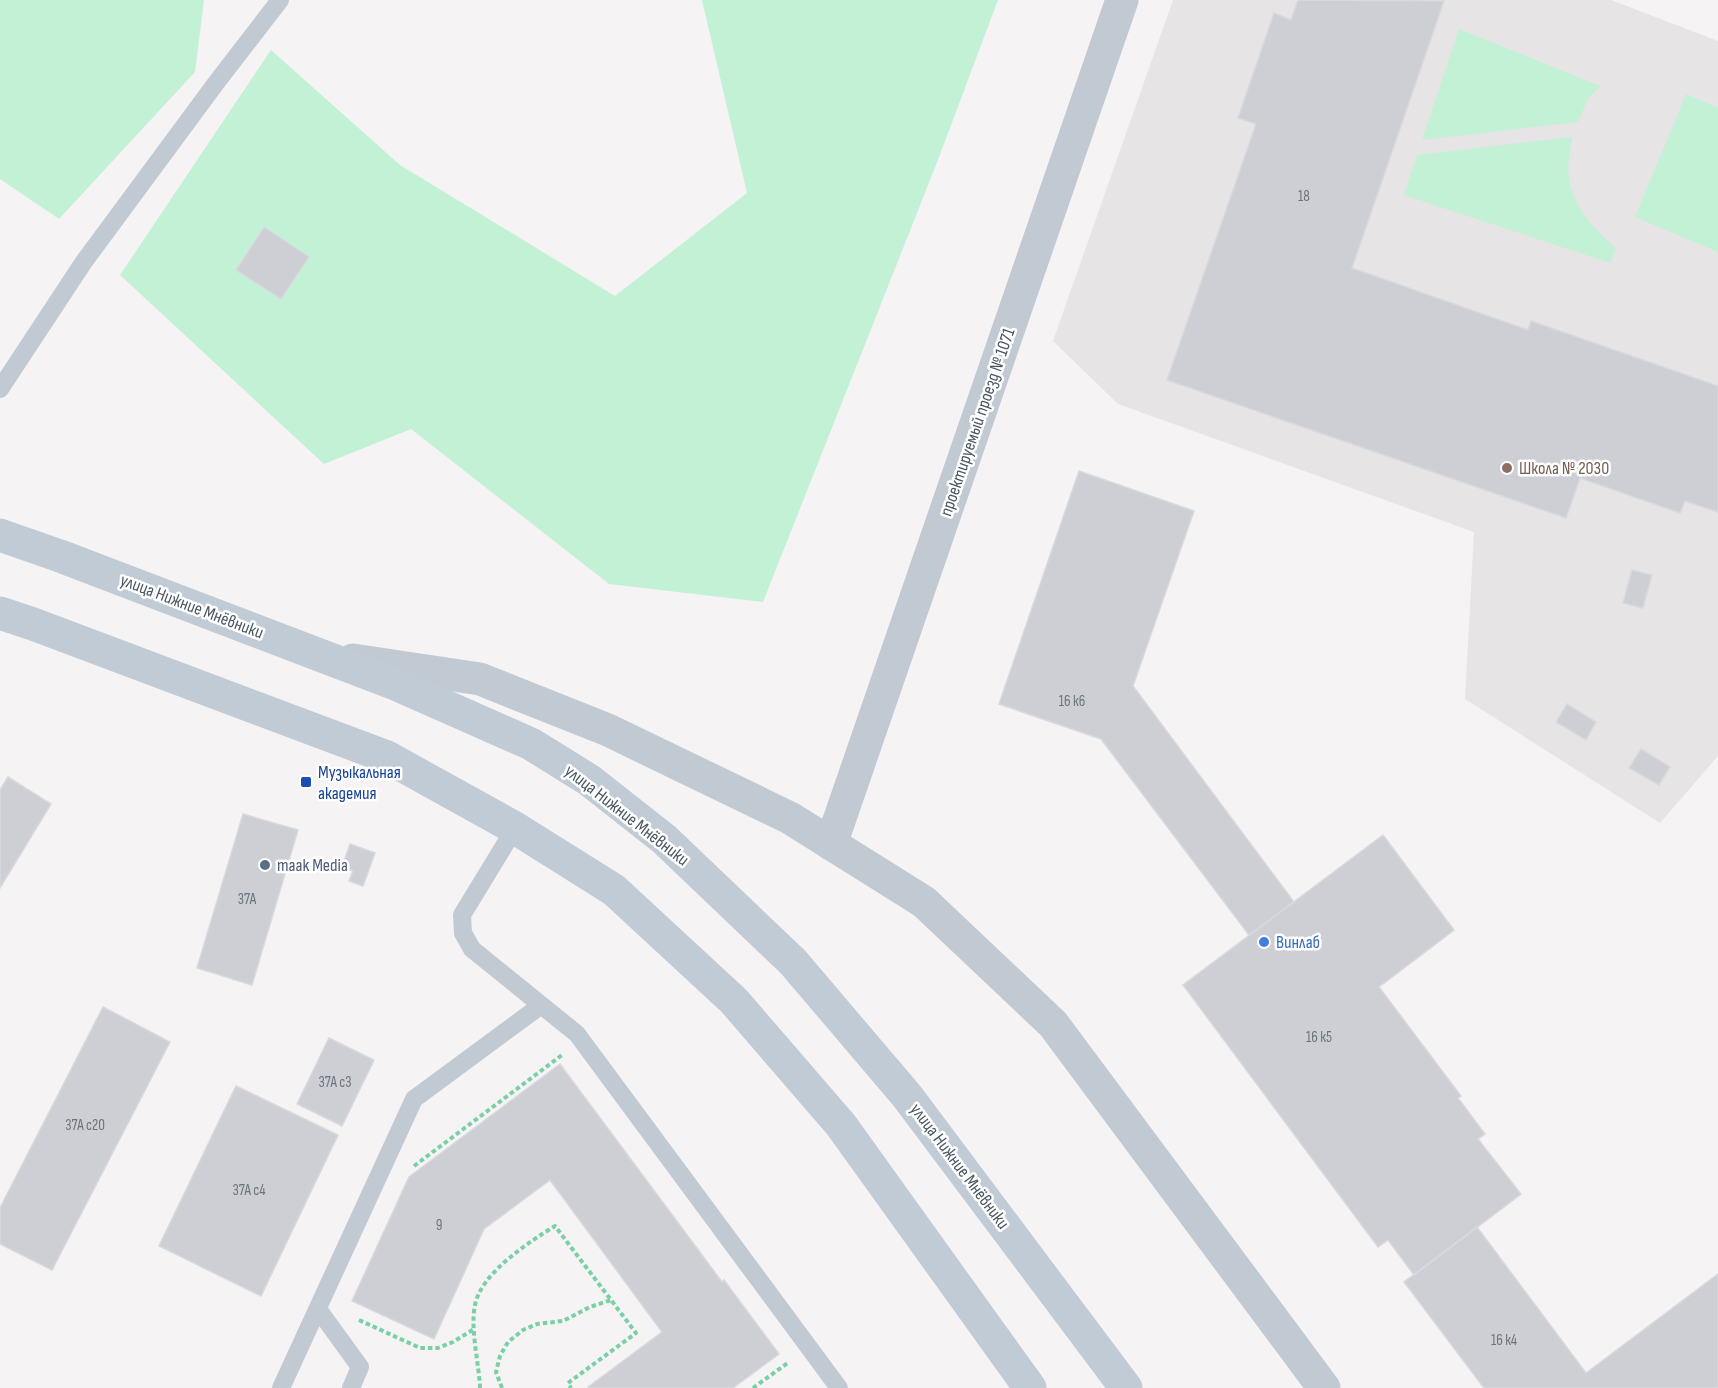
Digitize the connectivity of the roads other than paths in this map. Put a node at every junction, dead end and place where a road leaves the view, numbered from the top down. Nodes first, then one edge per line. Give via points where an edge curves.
1 (280, 0) edge
2 (1122, 0) edge
3 (0, 389) edge
4 (0, 535) edge
5 (0, 613) edge
6 (322, 656) junction
7 (515, 828) junction
8 (831, 844) junction
9 (540, 1006) junction
10 (318, 1309) junction
11 (830, 1385) edge
12 (281, 1388) edge
13 (351, 1388) edge
14 (1030, 1388) edge
15 (1126, 1388) edge
16 (1324, 1388) edge

1 - 3 lane via 83,264
2 - 8 street, проектируемый проезд № 1071
4 - 6 main road, улица Нижние Мнёвники
5 - 7 main road via 387,757
6 - 8 street via 480,679 608,730 790,818
6 - 15 main road, улица Нижние Мнёвники via 531,744 589,780 664,839 793,962 908,1096
7 - 9 lane via 462,915 463,933 472,949
7 - 14 main road via 614,890 734,1001 841,1125
8 - 16 street via 924,902 1053,1024
9 - 10 lane via 414,1099
9 - 11 lane via 582,1040
10 - 12 lane
10 - 13 lane via 360,1367

